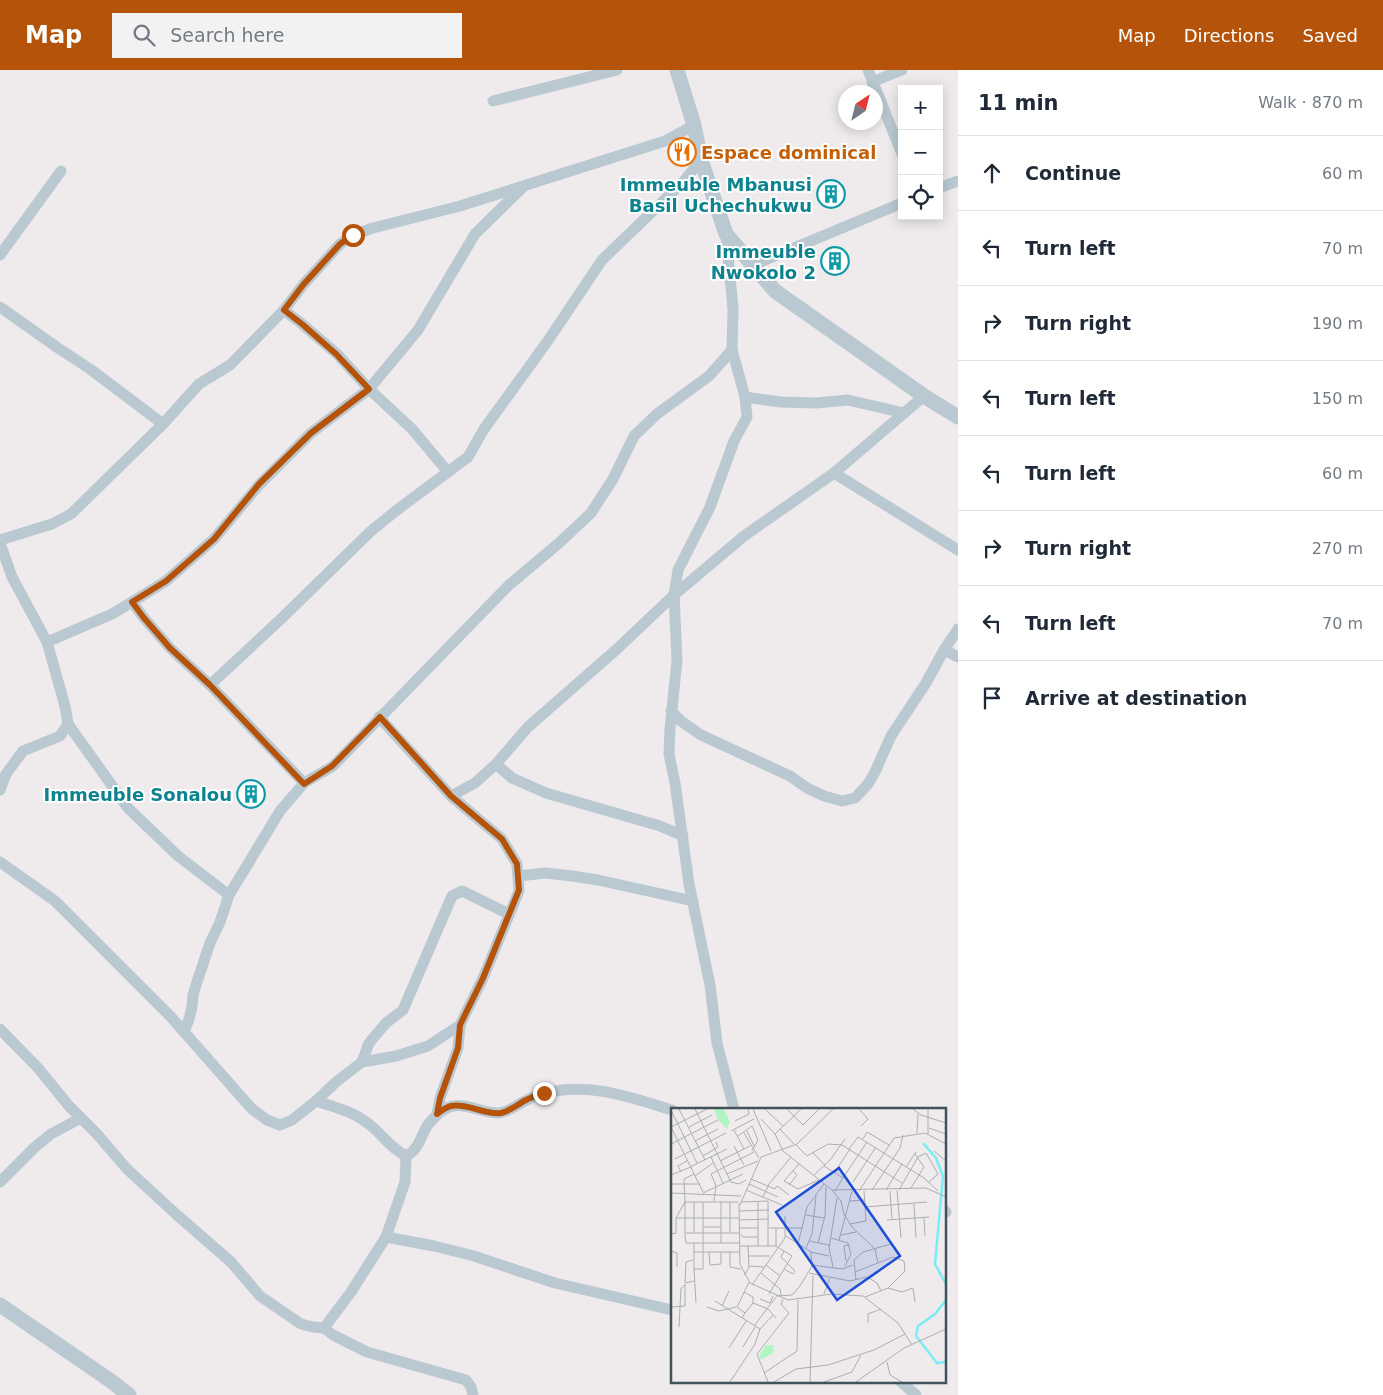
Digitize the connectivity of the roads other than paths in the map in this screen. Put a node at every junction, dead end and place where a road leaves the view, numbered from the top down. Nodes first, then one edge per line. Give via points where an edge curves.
1 (617, 70) edge
2 (677, 70) edge
3 (868, 70) edge
4 (902, 70) edge
5 (872, 82) junction
6 (493, 101) dead end
7 (694, 125) junction
8 (898, 144) edge
9 (701, 160) junction
10 (61, 171) dead end
11 (958, 181) edge
12 (526, 185) junction
13 (943, 187) edge
14 (898, 205) edge
15 (726, 234) junction
16 (0, 255) edge
17 (753, 265) junction
18 (0, 307) edge
19 (284, 310) junction
20 (732, 350) junction
21 (369, 389) junction
22 (924, 396) junction
23 (745, 397) junction
24 (904, 413) junction
25 (958, 418) edge
26 (163, 424) junction
27 (448, 472) junction
28 (834, 473) junction
29 (0, 542) edge
30 (958, 550) edge
31 (674, 595) junction
32 (132, 602) junction
33 (958, 629) edge
34 (47, 642) junction
35 (944, 650) junction
36 (958, 658) edge
37 (210, 685) junction
38 (671, 711) junction
39 (380, 717) junction
40 (68, 724) junction
41 (496, 764) junction
42 (304, 784) junction
43 (0, 790) edge
44 (451, 796) junction
45 (683, 836) junction
46 (0, 862) edge
47 (518, 876) junction
48 (229, 895) junction
49 (693, 901) junction
50 (509, 914) junction
51 (460, 1025) junction
52 (0, 1029) edge
53 (184, 1032) junction
54 (362, 1062) junction
55 (316, 1101) junction
56 (734, 1108) edge
57 (671, 1110) edge
58 (437, 1114) junction
59 (81, 1118) junction
60 (406, 1156) junction
61 (0, 1182) edge
62 (386, 1237) junction
63 (0, 1304) edge
64 (671, 1310) edge
65 (324, 1328) junction
66 (901, 1382) edge
67 (129, 1395) edge
68 (472, 1395) edge
69 (916, 1395) edge

1 - 6 street
2 - 7 street
3 - 5 street
4 - 5 street
5 - 8 street
7 - 9 street
7 - 12 street via 665,141
9 - 15 street
9 - 27 street via 684,181 602,260 484,429 468,457
10 - 16 street
11 - 13 street
12 - 19 street via 353,235 340,244
12 - 21 street via 475,234 418,330
14 - 17 street
15 - 17 street
15 - 20 street via 733,309
17 - 22 street via 775,291
18 - 26 street
19 - 21 street via 336,354
19 - 26 street via 230,365 199,384
20 - 23 street
20 - 39 street via 710,376 657,414 634,436 613,480 591,513 509,585
21 - 27 street via 412,429
21 - 32 street via 311,433 259,484 214,539 166,581
22 - 24 street
22 - 25 street
23 - 24 street via 780,402 848,400
23 - 31 street via 747,417 734,441 710,507 678,570
24 - 28 street
26 - 29 street via 71,514
27 - 37 street via 371,531
28 - 30 street
28 - 31 street via 744,536
29 - 34 street via 12,577
31 - 38 street via 677,660
31 - 41 street via 528,728
32 - 34 street
32 - 37 street via 170,648
33 - 35 street
34 - 40 street
35 - 36 street
35 - 38 street via 891,736 868,784 855,798 842,801 824,796 790,776 701,735
37 - 42 street
38 - 45 street via 669,754
39 - 42 street via 332,766
39 - 44 street
40 - 43 street via 60,736 23,751 6,774
40 - 48 street via 128,808 178,856
41 - 44 street via 475,783
41 - 45 street via 512,778 546,793 660,826
42 - 48 street via 280,811
44 - 47 street via 502,839 517,864
45 - 49 street
46 - 53 street via 55,901
47 - 49 street via 546,873 572,876
47 - 50 street via 519,890
48 - 53 street via 195,988
49 - 56 street via 710,985 717,1043
50 - 51 street
50 - 54 street via 462,891 452,896 403,1010 386,1023 369,1043
51 - 54 street via 428,1046
51 - 58 street via 458,1048
52 - 59 street
53 - 55 street via 252,1109 267,1120 280,1125
54 - 55 street
55 - 60 street via 357,1116
57 - 58 street via 628,1096 587,1089 544,1093 505,1112 449,1106
58 - 60 street via 412,1154
59 - 61 street via 34,1147
59 - 65 street via 127,1170 232,1262 260,1296 301,1324
60 - 62 street via 405,1182
62 - 64 street via 474,1256 555,1283
62 - 65 street
63 - 67 street
65 - 68 street via 367,1352 466,1380
66 - 69 street

